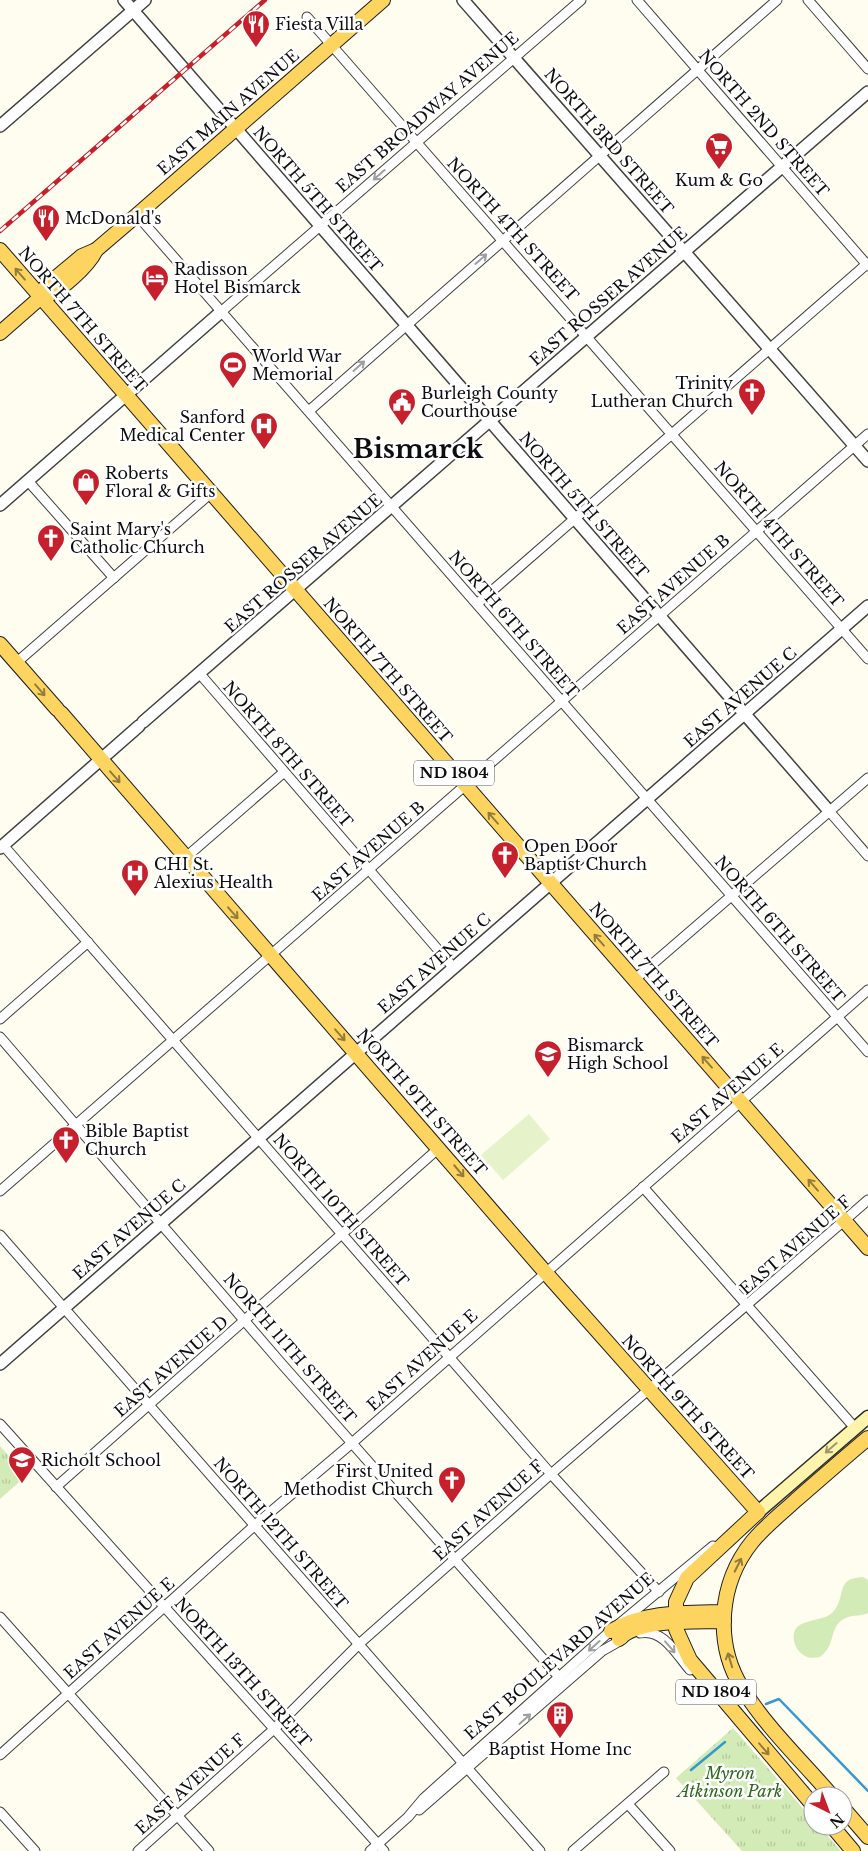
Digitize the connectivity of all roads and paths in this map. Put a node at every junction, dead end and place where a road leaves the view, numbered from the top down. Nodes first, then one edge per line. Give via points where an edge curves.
1 (124, 0) edge
2 (145, 0) edge
3 (383, 0) edge
4 (463, 0) edge
5 (581, 0) edge
6 (637, 0) edge
7 (777, 0) edge
8 (808, 0) edge
9 (133, 11) junction
10 (307, 17) dead end
11 (332, 45) junction
12 (514, 58) junction
13 (698, 69) junction
14 (868, 69) edge
15 (868, 92) edge
16 (0, 126) edge
17 (236, 129) junction
18 (415, 143) junction
19 (600, 154) junction
20 (782, 167) junction
21 (137, 215) junction
22 (320, 226) junction
23 (504, 240) junction
24 (0, 250) edge
25 (684, 251) junction
26 (868, 264) edge
27 (41, 297) junction
28 (222, 311) junction
29 (406, 324) junction
30 (0, 333) edge
31 (588, 336) junction
32 (770, 349) junction
33 (126, 396) junction
34 (310, 410) junction
35 (490, 421) junction
36 (672, 434) junction
37 (868, 434) edge
38 (855, 446) junction
39 (868, 461) edge
40 (28, 481) junction
41 (211, 493) junction
42 (0, 505) edge
43 (393, 506) junction
44 (575, 519) junction
45 (756, 531) junction
46 (114, 578) junction
47 (296, 591) junction
48 (478, 603) junction
49 (868, 606) edge
50 (659, 616) junction
51 (842, 629) junction
52 (0, 644) edge
53 (868, 659) edge
54 (16, 663) junction
55 (200, 674) junction
56 (561, 702) junction
57 (744, 714) junction
58 (100, 760) junction
59 (283, 773) junction
60 (868, 778) edge
61 (465, 786) junction
62 (648, 799) junction
63 (829, 811) junction
64 (2, 846) edge
65 (868, 856) edge
66 (186, 858) junction
67 (368, 870) junction
68 (550, 883) junction
69 (732, 896) junction
70 (88, 942) junction
71 (270, 955) junction
72 (453, 967) junction
73 (634, 980) junction
74 (868, 990) edge
75 (838, 1017) junction
76 (0, 1019) edge
77 (0, 1037) edge
78 (173, 1040) junction
79 (868, 1052) edge
80 (356, 1053) junction
81 (741, 1102) junction
82 (75, 1125) junction
83 (258, 1138) junction
84 (440, 1148) junction
85 (643, 1187) junction
86 (0, 1191) edge
87 (868, 1200) edge
88 (844, 1221) junction
89 (161, 1222) junction
90 (0, 1235) edge
91 (343, 1235) junction
92 (868, 1248) edge
93 (545, 1272) junction
94 (748, 1306) junction
95 (64, 1307) junction
96 (246, 1320) junction
97 (449, 1356) junction
98 (0, 1364) edge
99 (650, 1390) junction
100 (148, 1405) junction
101 (868, 1416) edge
102 (0, 1424) edge
103 (855, 1428) junction
104 (868, 1438) edge
105 (352, 1443) junction
106 (551, 1474) junction
107 (56, 1487) junction
108 (797, 1500) junction
109 (758, 1512) junction
110 (254, 1526) junction
111 (740, 1528) junction
112 (455, 1559) junction
113 (659, 1592) junction
114 (165, 1608) junction
115 (724, 1616) junction
116 (0, 1617) edge
117 (675, 1618) junction
118 (615, 1635) junction
119 (359, 1644) junction
120 (559, 1677) junction
121 (68, 1694) junction
122 (741, 1722) junction
123 (274, 1729) junction
124 (0, 1756) edge
125 (465, 1766) junction
126 (664, 1772) dead end
127 (824, 1786) edge
128 (803, 1793) edge
129 (628, 1804) junction
130 (0, 1812) edge
131 (177, 1816) junction
132 (853, 1820) edge
133 (841, 1836) edge
134 (868, 1837) edge
135 (381, 1848) edge
136 (35, 1851) edge
137 (138, 1851) edge
138 (209, 1851) edge
139 (370, 1851) edge
140 (540, 1851) edge
141 (573, 1851) edge
142 (670, 1851) edge
143 (854, 1851) edge

1 - 9 street, NORTH 5TH STREET
2 - 9 street
3 - 11 main road, EAST MAIN AVENUE
4 - 12 street, NORTH 3RD STREET
5 - 12 street, EAST BROADWAY AVENUE
6 - 13 street, NORTH 2ND STREET
7 - 13 street
8 - 14 street
9 - 16 street
9 - 17 street, NORTH 5TH STREET
10 - 11 street, NORTH 4TH STREET
11 - 17 main road, EAST MAIN AVENUE
11 - 18 street, NORTH 4TH STREET
12 - 18 street, EAST BROADWAY AVENUE
12 - 19 street, NORTH 3RD STREET
13 - 19 street
13 - 20 street, NORTH 2ND STREET
15 - 20 street, EAST ROSSER AVENUE
17 - 21 main road, EAST MAIN AVENUE
17 - 22 street, NORTH 5TH STREET
18 -> 22 street, EAST BROADWAY AVENUE
18 - 23 street, NORTH 4TH STREET
19 - 23 street
19 - 25 street, NORTH 3RD STREET
20 - 25 street, EAST ROSSER AVENUE
20 - 26 street, NORTH 2ND STREET
21 - 27 main road, EAST MAIN AVENUE via 96,250 88,263 53,294
21 - 28 street, NORTH 6TH STREET
22 - 28 street, EAST BROADWAY AVENUE
22 - 29 street, NORTH 5TH STREET
29 -> 23 street
23 - 31 street, NORTH 4TH STREET
27 -> 24 main road, NORTH 7TH STREET / ND 1804
25 - 31 street, EAST ROSSER AVENUE
25 - 32 street, NORTH 3RD STREET
26 - 32 street
27 - 30 main road, EAST MAIN AVENUE
27 - 33 main road, NORTH 7TH STREET / ND 1804
28 - 33 street, EAST BROADWAY AVENUE
28 - 34 street, NORTH 6TH STREET
34 -> 29 street
29 - 35 street, NORTH 5TH STREET
31 - 35 street, EAST ROSSER AVENUE
31 - 36 street, NORTH 4TH STREET
32 - 36 street
32 - 38 street, NORTH 3RD STREET
33 - 40 street, EAST BROADWAY AVENUE
33 - 41 main road, NORTH 7TH STREET / ND 1804
34 - 43 street, NORTH 6TH STREET
35 - 43 street, EAST ROSSER AVENUE
35 - 44 street, NORTH 5TH STREET
36 - 44 street
36 - 45 street, NORTH 4TH STREET
37 - 38 street, EAST AVENUE B
38 - 39 street, NORTH 3RD STREET
38 - 45 street, EAST AVENUE B
40 - 42 street, EAST BROADWAY AVENUE
40 - 46 street
41 - 46 street
41 - 47 main road, NORTH 7TH STREET / ND 1804
43 - 47 street, EAST ROSSER AVENUE
43 - 48 street, NORTH 6TH STREET
44 - 48 street
44 - 50 street, NORTH 5TH STREET
45 - 50 street, EAST AVENUE B
45 - 51 street, NORTH 4TH STREET
46 - 54 street
47 - 55 street, EAST ROSSER AVENUE
47 - 61 main road, NORTH 7TH STREET / ND 1804
48 - 56 street, NORTH 6TH STREET
49 - 51 street, EAST AVENUE C
50 - 56 street, EAST AVENUE B
50 - 57 street, NORTH 5TH STREET
51 - 53 street, NORTH 4TH STREET
51 - 57 street, EAST AVENUE C
52 - 54 main road, NORTH 9TH STREET
54 -> 58 main road, NORTH 9TH STREET
55 - 58 street, EAST ROSSER AVENUE
55 - 59 street, NORTH 8TH STREET
56 - 61 street, EAST AVENUE B
56 - 62 street, NORTH 6TH STREET
57 - 62 street, EAST AVENUE C
57 - 63 street, NORTH 5TH STREET
58 - 64 street, EAST ROSSER AVENUE
58 -> 66 main road, NORTH 9TH STREET
59 - 66 street
59 - 67 street, NORTH 8TH STREET
60 - 63 street
61 - 67 street, EAST AVENUE B
68 -> 61 main road, NORTH 7TH STREET / ND 1804
62 - 68 street, EAST AVENUE C
62 - 69 street, NORTH 6TH STREET
63 - 65 street, NORTH 5TH STREET
63 - 69 street
64 - 70 street, NORTH 10TH STREET
66 -> 71 main road, NORTH 9TH STREET
67 - 71 street, EAST AVENUE B
67 - 72 street, NORTH 8TH STREET
68 - 72 street, EAST AVENUE C
73 -> 68 main road, NORTH 7TH STREET / ND 1804
69 - 73 street
69 - 75 street, NORTH 6TH STREET
70 - 76 street
70 - 78 street, NORTH 10TH STREET
71 - 78 street, EAST AVENUE B
71 -> 80 main road, NORTH 9TH STREET
72 - 80 street, EAST AVENUE C
81 -> 73 main road, NORTH 7TH STREET / ND 1804
74 - 75 street, EAST AVENUE E
75 - 79 street, NORTH 6TH STREET
75 - 81 street, EAST AVENUE E
77 - 82 street, NORTH 11TH STREET
78 - 82 street, EAST AVENUE B
78 - 83 street, NORTH 10TH STREET
80 - 83 street, EAST AVENUE C
80 - 84 main road, NORTH 9TH STREET
81 - 85 street, EAST AVENUE E
88 -> 81 main road, NORTH 7TH STREET / ND 1804
82 - 86 street, EAST AVENUE B
82 - 89 street, NORTH 11TH STREET
83 - 89 street, EAST AVENUE C
83 - 91 street, NORTH 10TH STREET
84 - 91 street, EAST AVENUE D
84 -> 93 main road, NORTH 9TH STREET
85 - 93 street, EAST AVENUE E
85 - 94 street
87 - 88 street, EAST AVENUE F
88 - 92 main road, NORTH 7TH STREET / ND 1804
88 - 94 street, EAST AVENUE F
89 - 95 street, EAST AVENUE C
89 - 96 street, NORTH 11TH STREET
90 - 95 street, NORTH 12TH STREET
91 - 96 street, EAST AVENUE D
91 - 97 street, NORTH 10TH STREET
93 - 97 street, EAST AVENUE E
93 - 99 main road, NORTH 9TH STREET
94 - 99 street, EAST AVENUE F
94 - 103 street
95 - 98 street, EAST AVENUE C
95 - 100 street, NORTH 12TH STREET
96 - 100 street, EAST AVENUE D
96 - 105 street, NORTH 11TH STREET
97 - 105 street, EAST AVENUE E
97 - 106 street, NORTH 10TH STREET
99 - 106 street, EAST AVENUE F
99 - 109 main road, NORTH 9TH STREET
100 - 107 street, EAST AVENUE D
100 - 110 street, NORTH 12TH STREET
101 - 103 main road, EAST BOULEVARD AVENUE
102 - 107 street, NORTH 13TH STREET
103 -> 109 main road, EAST BOULEVARD AVENUE
104 - 108 main road, ND 1804
105 - 110 street, EAST AVENUE E
105 - 112 street, NORTH 11TH STREET
106 - 112 street, EAST AVENUE F
106 - 113 street, NORTH 10TH STREET
107 - 114 street, NORTH 13TH STREET
108 - 109 main road via 778,1510
115 -> 108 main road, ND 1804 via 729,1584 743,1554 759,1534
109 - 111 main road, EAST BOULEVARD AVENUE
110 - 114 street, EAST AVENUE E
110 - 119 street, NORTH 12TH STREET
111 - 113 street, EAST BOULEVARD AVENUE via 704,1552
111 - 117 main road, EAST BOULEVARD AVENUE via 700,1563 683,1583
112 - 119 street, EAST AVENUE F
112 - 120 street, NORTH 11TH STREET
113 - 118 street, EAST BOULEVARD AVENUE
114 - 121 street, EAST AVENUE E
114 - 123 street, NORTH 13TH STREET
115 - 117 main road
127 -> 115 main road, ND 1804 via 742,1689 728,1654
116 - 121 street
117 - 118 main road via 639,1618
117 - 122 main road, ND 1804 via 677,1636 686,1654
118 -> 120 street, EAST BOULEVARD AVENUE
118 -> 122 street, EAST BOULEVARD AVENUE via 658,1634 716,1700
125 -> 118 street, EAST BOULEVARD AVENUE via 602,1651
119 - 123 street, EAST AVENUE F
119 - 125 street, NORTH 12TH STREET
120 - 125 street, EAST BOULEVARD AVENUE
121 - 124 street, EAST AVENUE E
121 - 131 street
122 -> 128 main road, ND 1804
123 - 131 street, EAST AVENUE F
123 - 135 street, NORTH 13TH STREET
125 - 135 street, EAST BOULEVARD AVENUE via 424,1798
125 - 140 street, NORTH 12TH STREET
126 - 129 street
129 - 141 street
129 - 142 street
130 - 136 street
131 - 137 street, EAST AVENUE F
131 - 138 street
132 - 134 main road
133 - 143 main road
135 - 139 street, EAST BOULEVARD AVENUE

